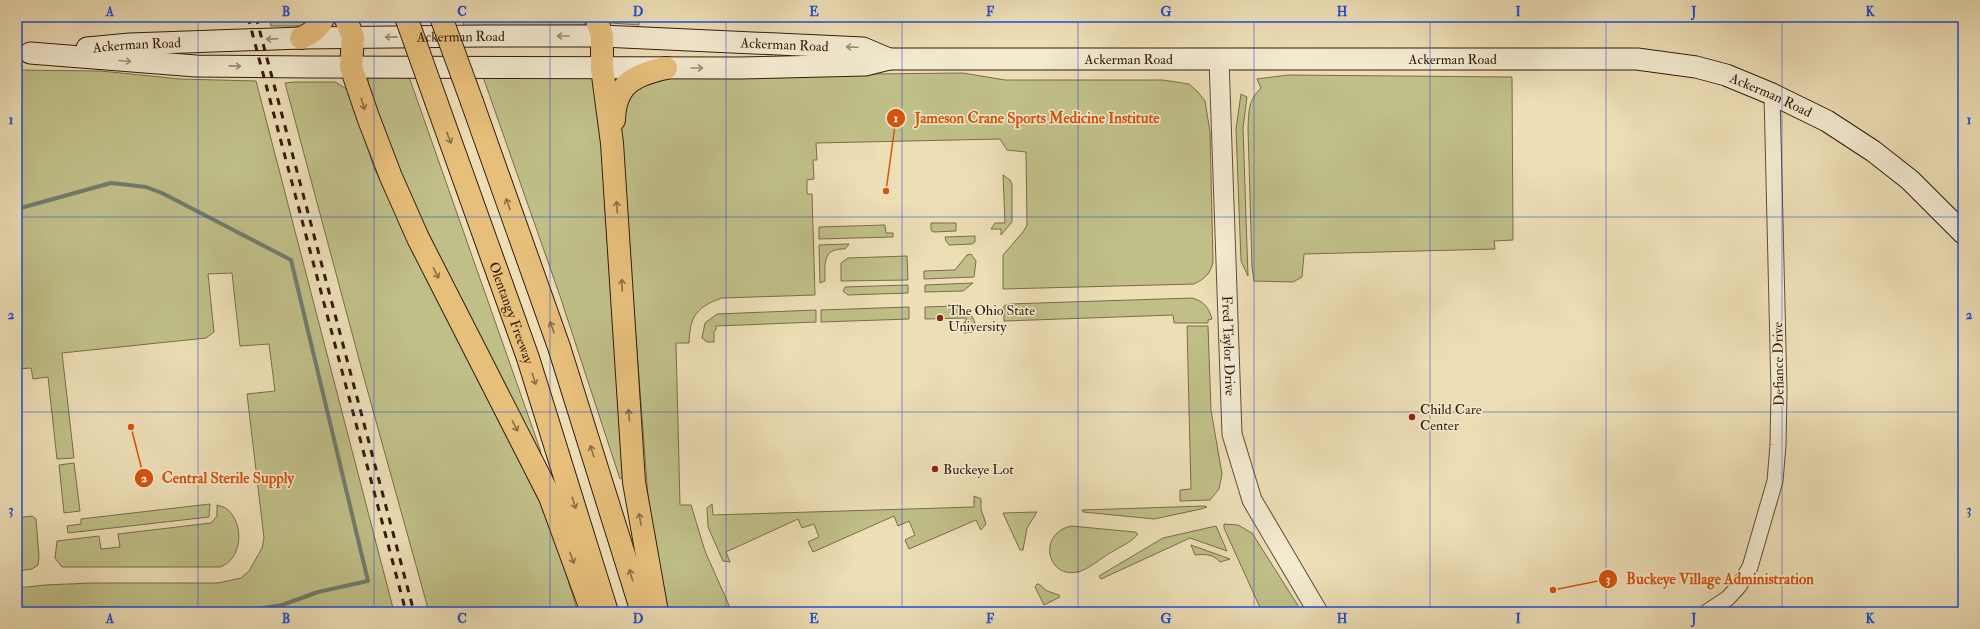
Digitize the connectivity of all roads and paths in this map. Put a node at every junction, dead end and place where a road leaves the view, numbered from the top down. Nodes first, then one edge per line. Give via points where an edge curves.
1 (324, 17) edge
2 (345, 17) edge
3 (406, 17) edge
4 (441, 17) edge
5 (599, 27) edge
6 (353, 37) junction
7 (301, 38) junction
8 (24, 53) edge
9 (889, 59) junction
10 (1220, 60) junction
11 (351, 67) junction
12 (602, 68) junction
13 (666, 68) junction
14 (1772, 94) junction
15 (612, 143) junction
16 (1963, 233) edge
17 (592, 612) edge
18 (607, 612) edge
19 (642, 612) edge
20 (657, 612) edge
21 (1318, 612) edge
22 (1707, 612) edge

1 - 7 highway via 322,23 311,34
2 - 6 highway
3 -> 18 highway, Olentangy Freeway, bridge via 528,358
19 -> 4 highway, bridge via 559,347
5 -> 6 main road, Ackerman Road
9 -> 5 main road, Ackerman Road via 864,48
5 - 12 highway
6 - 7 main road, Ackerman Road
6 - 11 highway
7 -> 8 main road, Ackerman Road via 130,44
8 -> 11 main road, Ackerman Road via 196,66
9 - 10 main road, Ackerman Road
13 -> 9 main road, Ackerman Road via 865,66
10 - 14 main road, Ackerman Road via 1637,60 1704,69
10 - 21 street, Fred Taylor Drive via 1232,434 1252,500
11 - 12 main road, Ackerman Road
11 -> 17 highway via 407,214 550,497
12 - 13 main road, Ackerman Road
12 - 15 highway
13 - 15 highway via 645,73 631,80 621,91 614,116
14 - 16 main road, Ackerman Road via 1827,121 1873,151 1910,180
14 - 22 street, Defiance Drive via 1779,384 1775,481 1750,567 1739,586 1728,598
20 -> 15 highway via 634,482

